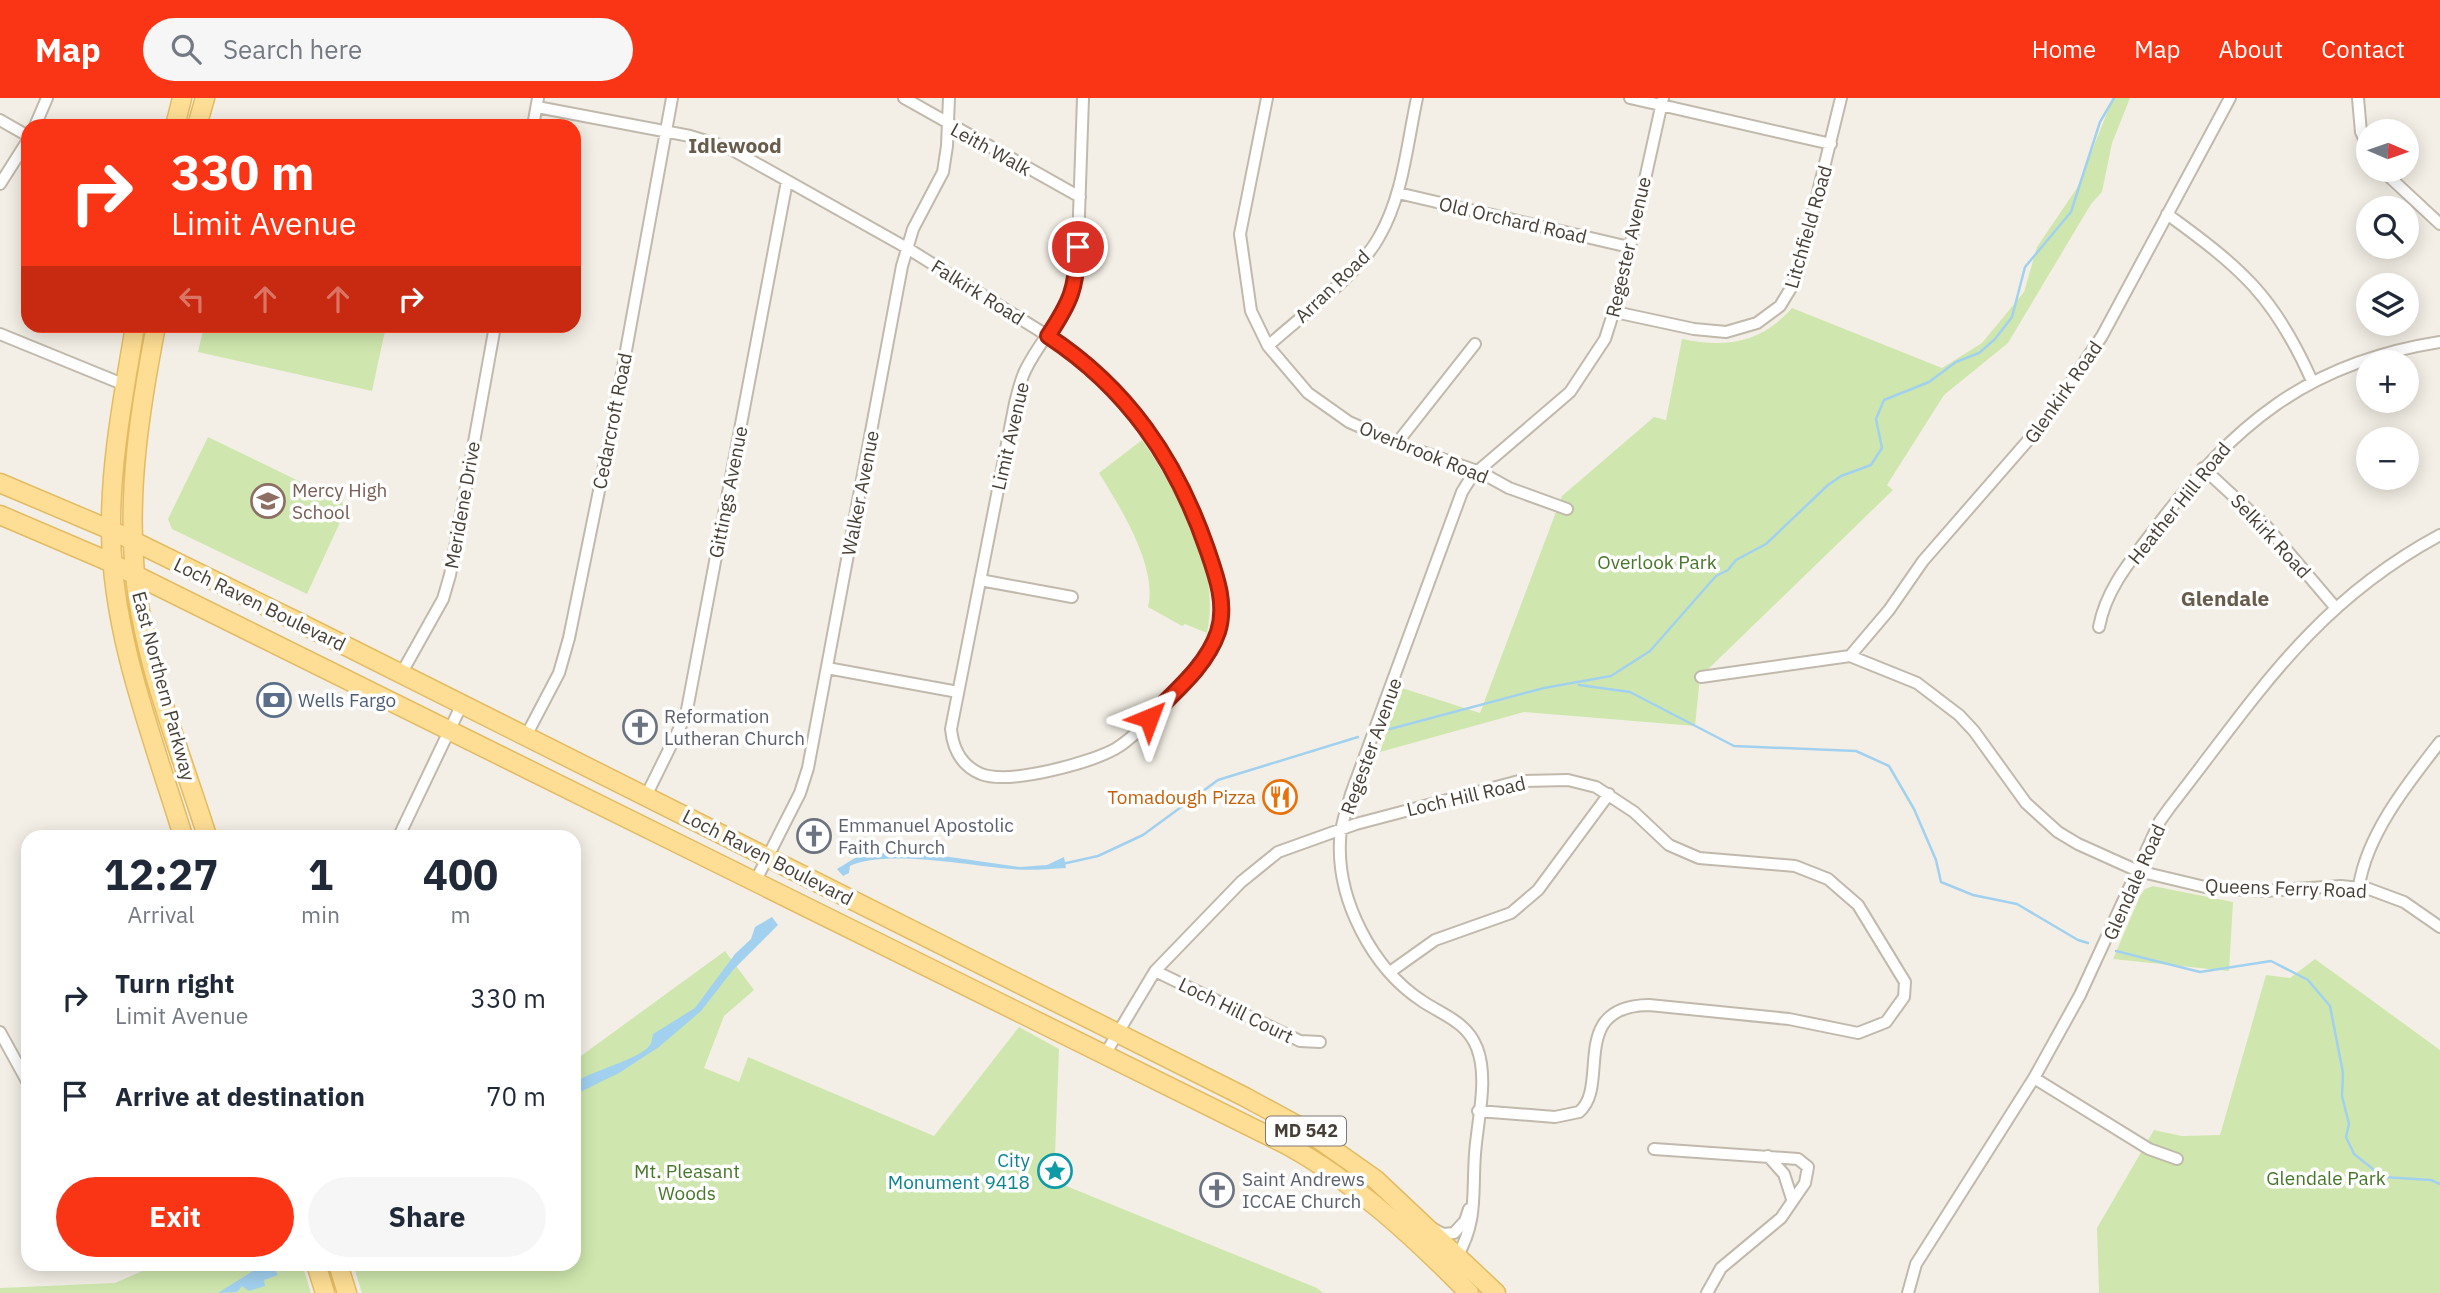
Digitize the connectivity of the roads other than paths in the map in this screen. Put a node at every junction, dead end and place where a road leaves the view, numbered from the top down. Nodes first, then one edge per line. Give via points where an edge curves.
1 (47, 98) edge
2 (182, 98) edge
3 (205, 98) edge
4 (672, 98) edge
5 (904, 98) edge
6 (949, 98) edge
7 (1083, 98) edge
8 (1267, 98) edge
9 (1417, 98) edge
10 (1630, 98) edge
11 (1841, 98) edge
12 (2230, 98) edge
13 (2358, 98) edge
14 (537, 102) edge
15 (1662, 102) edge
16 (38, 119) edge
17 (177, 119) edge
18 (199, 119) edge
19 (2360, 119) edge
20 (0, 120) edge
21 (948, 124) junction
22 (666, 131) junction
23 (21, 134) edge
24 (1831, 144) junction
25 (21, 150) edge
26 (787, 181) junction
27 (2395, 182) edge
28 (0, 184) edge
29 (1398, 193) junction
30 (1080, 197) junction
31 (2167, 214) junction
32 (2440, 224) edge
33 (1629, 247) junction
34 (907, 248) junction
35 (1615, 312) junction
36 (134, 333) edge
37 (155, 333) edge
38 (494, 333) edge
39 (0, 334) edge
40 (1048, 336) junction
41 (2440, 342) edge
42 (1475, 344) dead end
43 (1268, 346) junction
44 (2312, 381) junction
45 (125, 385) junction
46 (1397, 443) junction
47 (2203, 468) junction
48 (1480, 472) junction
49 (0, 483) edge
50 (1567, 509) dead end
51 (0, 515) edge
52 (111, 530) junction
53 (2440, 535) edge
54 (133, 542) junction
55 (114, 565) junction
56 (135, 577) junction
57 (980, 580) junction
58 (1072, 597) dead end
59 (2335, 607) junction
60 (2099, 627) dead end
61 (1850, 656) junction
62 (827, 668) junction
63 (401, 674) junction
64 (1701, 677) dead end
65 (958, 692) junction
66 (462, 704) junction
67 (448, 732) junction
68 (526, 736) junction
69 (2440, 742) edge
70 (980, 774) joint
71 (1609, 794) junction
72 (646, 796) junction
73 (1343, 828) junction
74 (181, 830) edge
75 (205, 830) edge
76 (402, 830) edge
77 (769, 857) junction
78 (2138, 871) junction
79 (754, 884) junction
80 (2359, 886) junction
81 (2440, 927) edge
82 (1155, 971) junction
83 (1390, 972) junction
84 (0, 1032) edge
85 (1117, 1032) junction
86 (1320, 1042) dead end
87 (1104, 1056) junction
88 (1177, 1063) junction
89 (21, 1070) edge
90 (2034, 1078) junction
91 (1169, 1088) junction
92 (1478, 1111) junction
93 (1654, 1149) dead end
94 (1768, 1156) junction
95 (2177, 1159) dead end
96 (1792, 1199) junction
97 (1472, 1204) junction
98 (1421, 1222) junction
99 (1453, 1265) junction
100 (318, 1271) edge
101 (340, 1271) edge
102 (325, 1293) edge
103 (347, 1293) edge
104 (1461, 1293) edge
105 (1469, 1293) edge
106 (1496, 1293) edge
107 (1707, 1293) edge
108 (1908, 1293) edge

1 - 16 street
2 - 17 main road
3 - 18 main road
4 - 22 street, Cedarcroft Road
5 - 21 street, Leith Walk
6 - 21 street, Walker Avenue
7 - 30 street, Limit Avenue
8 - 43 street, Overbrook Road via 1240,234 1251,312
9 - 29 street, Arran Road
10 - 15 street
11 - 24 street, Litchfield Road
12 - 31 street, Glenkirk Road
13 - 19 street
14 - 22 street, Falkirk Road
15 - 24 street
15 - 33 street, Regester Avenue
20 - 23 street
21 - 30 street, Leith Walk
21 - 34 street, Walker Avenue via 943,172
22 - 26 street, Falkirk Road via 729,148
22 - 68 street, Cedarcroft Road via 569,638 559,673
24 - 35 street, Litchfield Road via 1797,278 1788,297 1772,313 1757,323 1726,332
25 - 28 street
26 - 34 street, Falkirk Road
26 - 72 street, Gittings Avenue via 686,715
27 - 32 street
29 - 33 street, Old Orchard Road
29 - 43 street, Arran Road via 1370,250
30 - 40 street, Limit Avenue via 1073,291
31 - 44 street via 2219,252 2264,295
31 - 61 street, Glenkirk Road via 2102,336 2045,421 1923,561
33 - 35 street, Regester Avenue
34 - 40 street, Falkirk Road
34 - 62 street, Walker Avenue
35 - 48 street, Regester Avenue via 1580,382
36 - 45 main road, East Northern Parkway
37 - 54 main road, East Northern Parkway via 137,440
38 - 63 street, Meridene Drive via 450,575 443,599
39 - 45 street
40 - 57 street, Limit Avenue via 1025,370 1015,403
40 - 70 street, Falkirk Road via 1124,398 1168,460 1190,502 1218,579 1221,618 1212,646 1198,667 1121,745 1053,769 1003,777
41 - 44 street, Heather Hill Road via 2368,358
42 - 46 street
43 - 46 street, Overbrook Road via 1294,379 1328,409
44 - 47 street, Heather Hill Road via 2256,418
45 - 52 main road, East Northern Parkway
46 - 48 street, Overbrook Road
47 - 59 street, Selkirk Road via 2267,527
47 - 60 street, Heather Hill Road via 2119,578
48 - 50 street, Overbrook Road
48 - 73 street, Regester Avenue via 1462,492 1351,794
49 - 52 main road, Loch Raven Boulevard
51 - 55 main road, Loch Raven Boulevard
52 - 54 main road, Loch Raven Boulevard
52 - 55 main road, East Northern Parkway
53 - 59 street, Glendale Road via 2372,577
54 - 56 main road, East Northern Parkway
54 - 63 main road, Loch Raven Boulevard
55 - 56 main road, Loch Raven Boulevard
55 - 74 main road, East Northern Parkway via 135,683
56 - 67 main road, Loch Raven Boulevard
56 - 75 main road, East Northern Parkway via 147,639
57 - 58 street
57 - 65 street, Limit Avenue
59 - 78 street, Glendale Road via 2291,650 2170,807
61 - 64 street, Queens Ferry Road
61 - 78 street, Queens Ferry Road via 1917,683 1938,698 1975,731 2040,818 2078,844
62 - 65 street
62 - 77 street, Walker Avenue via 806,779
63 - 66 main road, Loch Raven Boulevard
65 - 70 street, Limit Avenue via 952,740 962,760
66 - 67 street
66 - 68 main road, Loch Raven Boulevard
67 - 76 street
67 - 79 main road, Loch Raven Boulevard
68 - 72 main road, Loch Raven Boulevard
69 - 80 street via 2372,844
71 - 73 street, Loch Hill Road via 1568,780 1519,781
71 - 83 street via 1538,890 1511,913 1435,940
71 - 92 street, Loch Hill Road via 1669,845 1687,854 1795,866 1835,883 1858,905 1897,964 1905,982 1904,997 1886,1022 1858,1033 1789,1019 1632,1007 1612,1017 1601,1030 1593,1053 1588,1100 1579,1112 1555,1117
72 - 77 main road, Loch Raven Boulevard
73 - 82 street, Loch Hill Road via 1286,847 1266,860
73 - 83 street, Regester Avenue via 1342,867 1356,920
77 - 79 street, Walker Avenue
77 - 85 main road, Loch Raven Boulevard / MD 542
78 - 80 street, Queens Ferry Road via 2234,890
78 - 90 street, Glendale Road via 2080,995
79 - 87 main road, Loch Raven Boulevard
80 - 81 street, Queens Ferry Road via 2404,902
82 - 85 street, Loch Hill Road
82 - 86 street, Loch Hill Court via 1300,1041
83 - 92 street, Regester Avenue via 1470,1035 1480,1060
84 - 89 street
85 - 87 street, Loch Hill Road
85 - 88 main road, Loch Raven Boulevard / MD 542
87 - 91 main road, Loch Raven Boulevard / MD 542
88 - 91 main road via 1178,1081
88 - 98 main road, Loch Raven Boulevard / MD 542 via 1304,1129 1376,1180
90 - 95 street via 2149,1149
90 - 108 street, Glendale Road via 1916,1264
91 - 99 main road, Loch Raven Boulevard / MD 542 via 1318,1162 1361,1193 1381,1196
92 - 97 street, Regester Avenue
93 - 94 street
94 - 96 street via 1784,1174
94 - 96 street via 1798,1158 1808,1167 1805,1183
96 - 107 street via 1781,1218 1721,1268
97 - 98 street, Regester Avenue via 1465,1222 1454,1233 1443,1234
97 - 99 street, Regester Avenue via 1472,1224
98 - 99 main road, Loch Raven Boulevard / MD 542
99 - 104 main road
99 - 105 main road, Loch Raven Boulevard / MD 542
99 - 106 main road, Loch Raven Boulevard / MD 542
100 - 102 main road
101 - 103 main road

